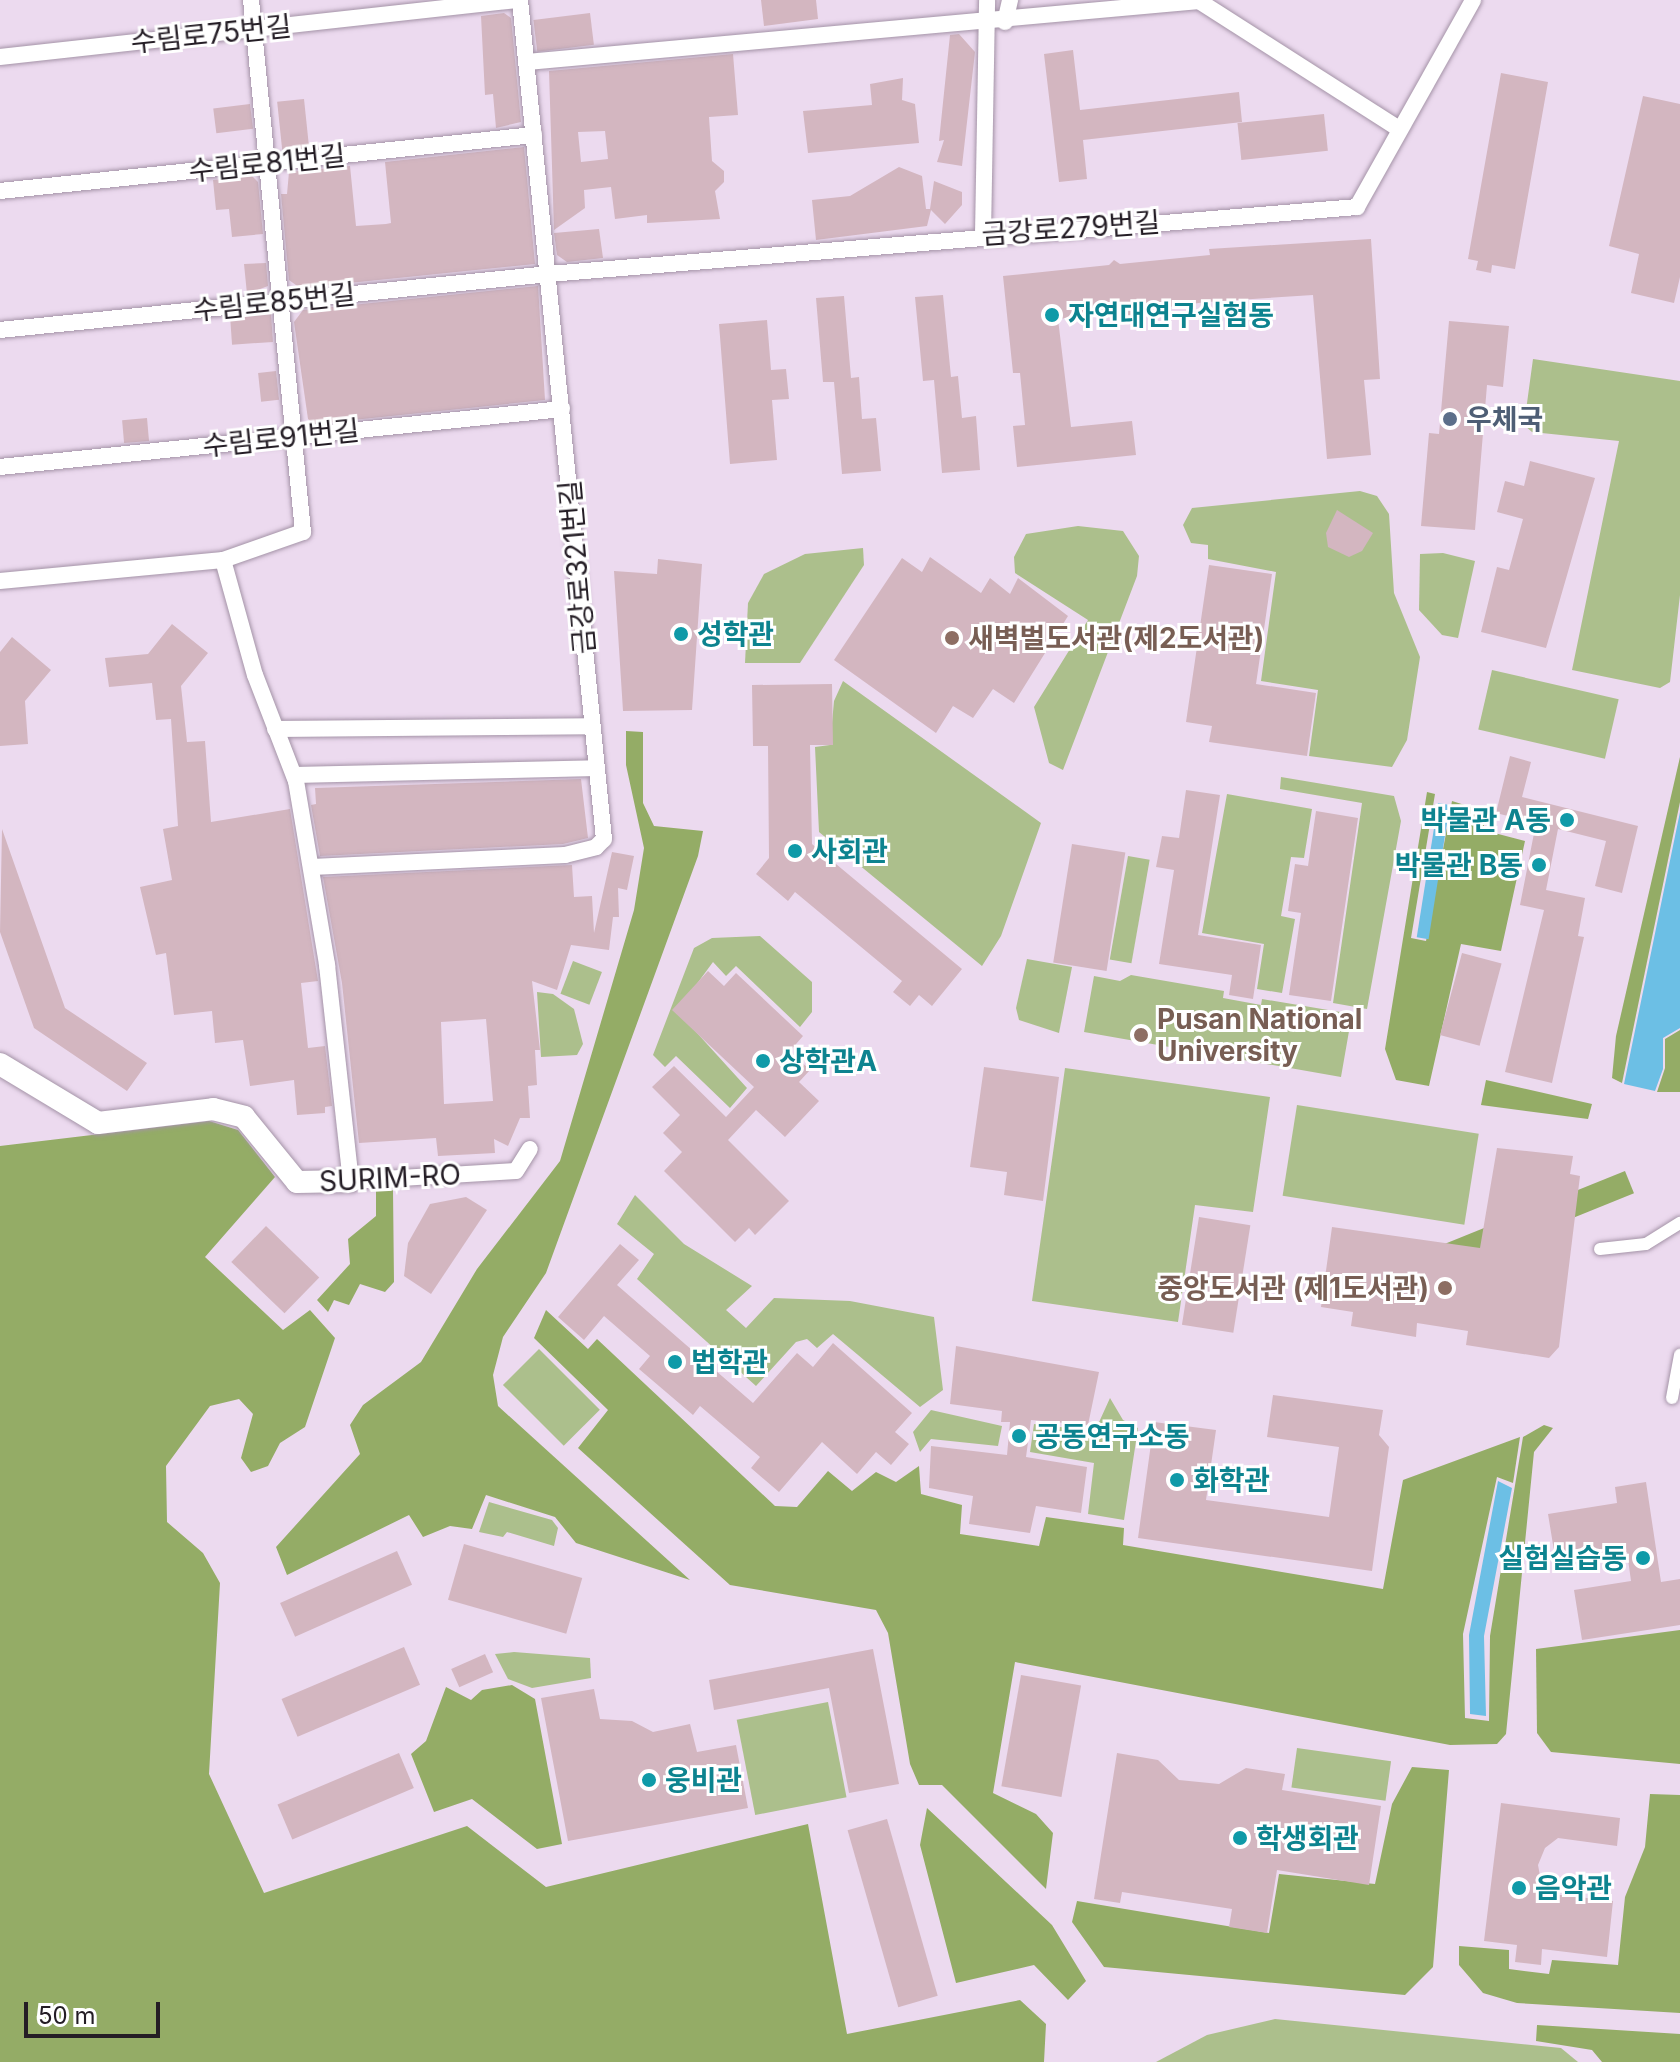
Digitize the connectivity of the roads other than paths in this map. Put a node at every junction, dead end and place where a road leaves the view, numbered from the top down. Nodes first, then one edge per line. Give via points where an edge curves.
1 (251, 0) edge
2 (518, 0) edge
3 (987, 0) edge
4 (1010, 0) edge
5 (1473, 0) edge
6 (998, 21) junction
7 (254, 29) junction
8 (0, 57) edge
9 (527, 62) junction
10 (1399, 129) junction
11 (534, 135) junction
12 (267, 163) junction
13 (0, 191) edge
14 (983, 235) junction
15 (549, 274) junction
16 (280, 301) junction
17 (0, 330) edge
18 (562, 409) junction
19 (294, 437) junction
20 (0, 467) edge
21 (223, 560) junction
22 (0, 581) edge
23 (591, 726) junction
24 (275, 729) junction
25 (597, 768) junction
26 (294, 775) junction
27 (312, 867) junction
28 (0, 1064) edge
29 (530, 1149) dead end
30 (351, 1181) junction
31 (1680, 1223) edge
32 (1600, 1249) dead end
33 (1680, 1355) edge
34 (1672, 1398) dead end

1 - 7 street
2 - 7 street, 수림로75번길
2 - 9 street, 금강로321번길
3 - 6 street
4 - 6 street
5 - 10 street, 금강로279번길
6 - 9 street
6 - 10 street via 1199,1
6 - 14 street
7 - 8 street, 수림로75번길
7 - 12 street
9 - 11 street, 금강로321번길
10 - 14 street, 금강로279번길 via 1357,207
11 - 12 street, 수림로81번길
11 - 15 street, 금강로321번길
12 - 13 street, 수림로81번길
12 - 16 street
14 - 15 street, 금강로279번길
15 - 16 street, 수림로85번길
15 - 18 street, 금강로321번길
16 - 17 street, 수림로85번길
16 - 19 street
18 - 19 street, 수림로91번길
18 - 23 street, 금강로321번길
19 - 20 street, 수림로91번길
19 - 21 street via 303,532
21 - 22 street
21 - 24 street
23 - 24 street
23 - 25 street, 금강로321번길
24 - 26 street
25 - 26 street
25 - 27 street, 금강로321번길 via 605,825 604,839 596,847 565,855
26 - 27 street
27 - 30 street
28 - 30 main road, SURIM-RO via 98,1123 213,1109 244,1117 297,1182
29 - 30 street, SURIM-RO via 516,1171
31 - 32 street via 1646,1244
33 - 34 street

